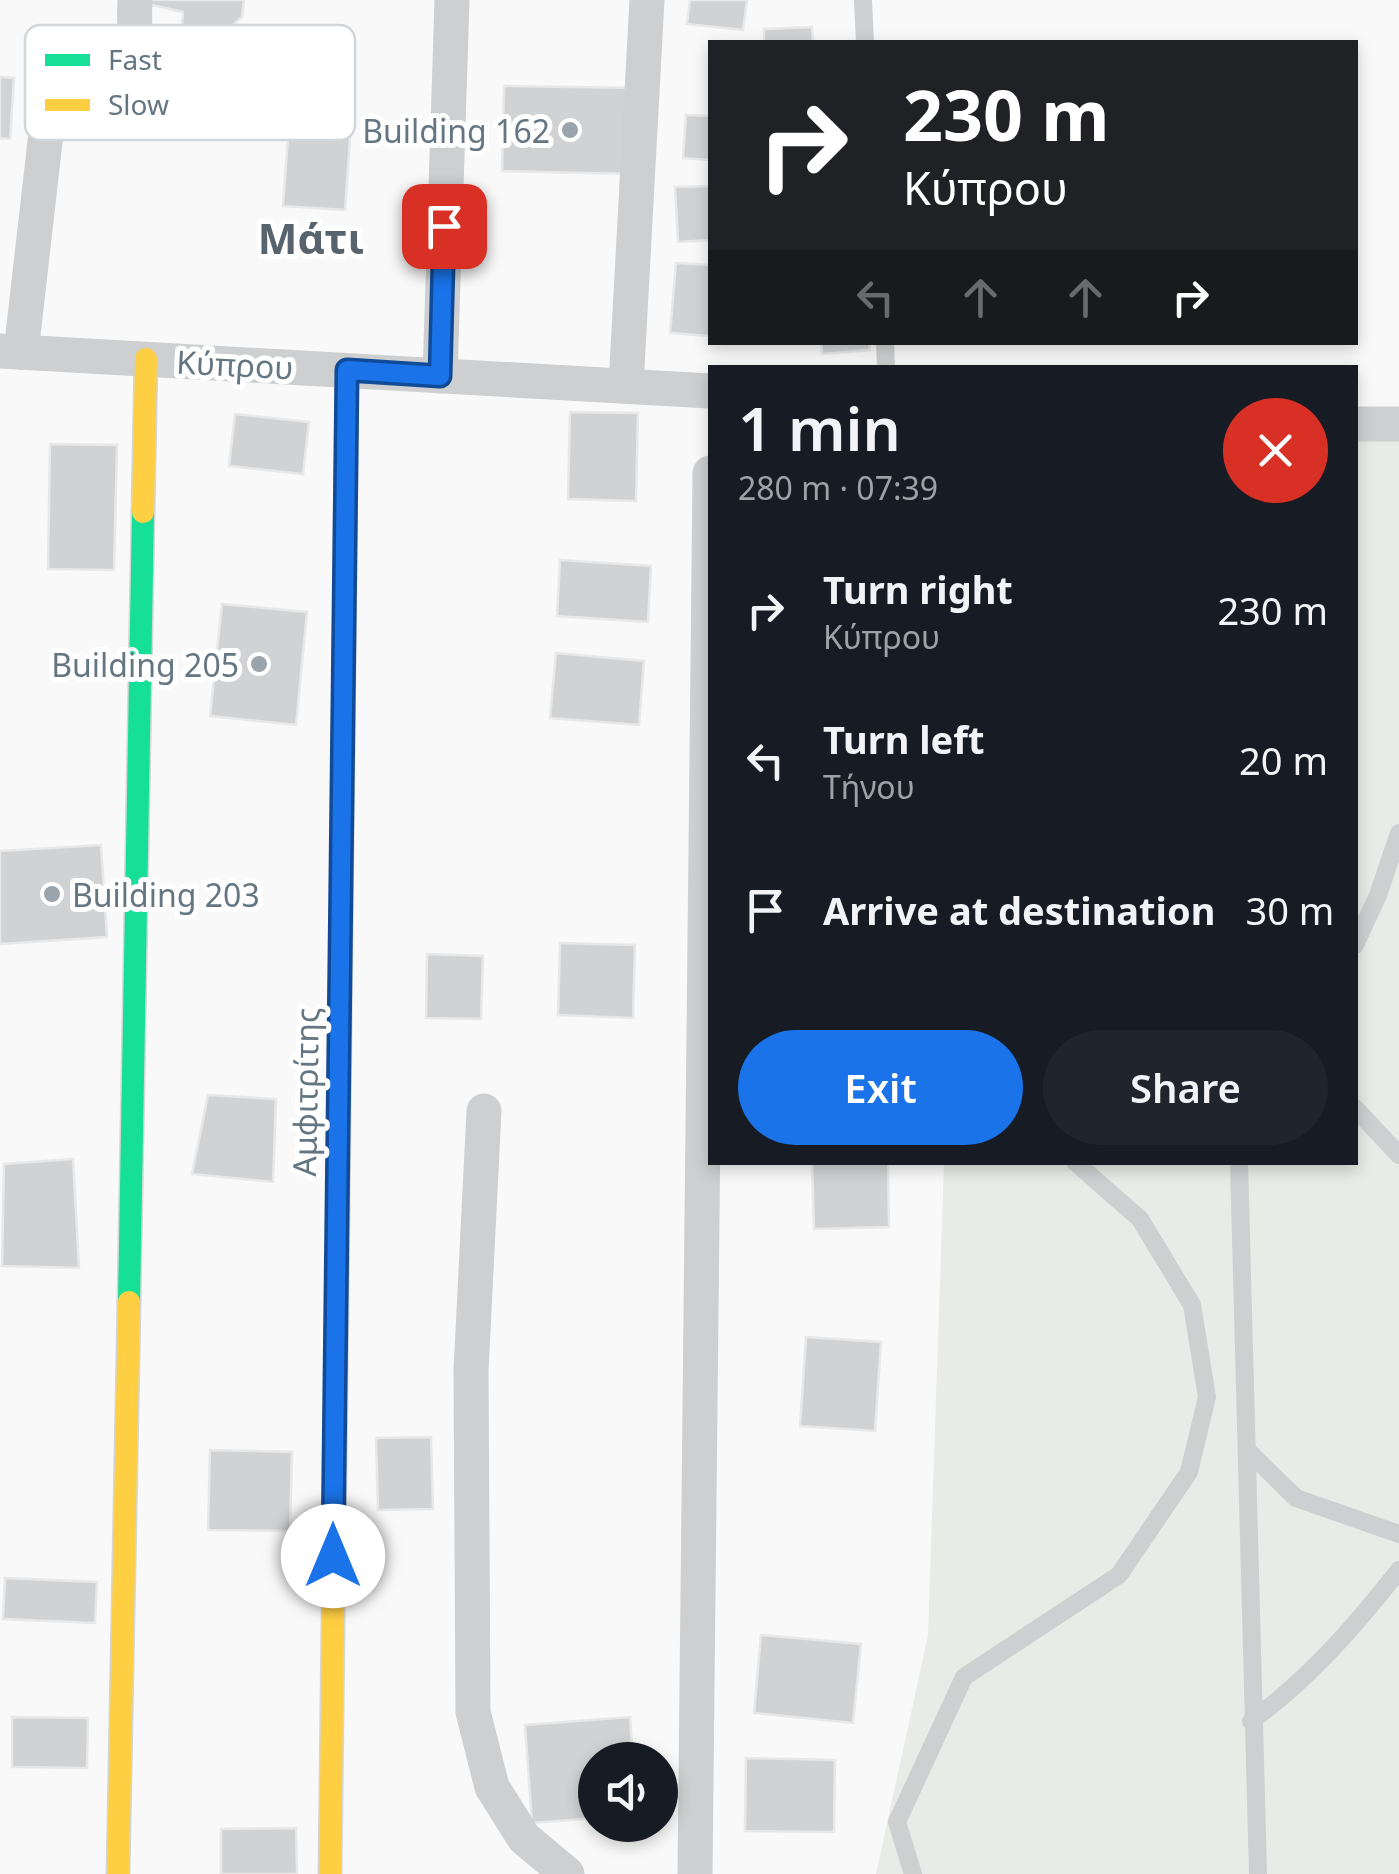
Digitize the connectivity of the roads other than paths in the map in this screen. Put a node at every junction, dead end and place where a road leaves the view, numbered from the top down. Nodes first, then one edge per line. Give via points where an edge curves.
1 (135, 0) edge
2 (452, 0) edge
3 (647, 0) edge
4 (862, 0) edge
5 (134, 25) edge
6 (865, 40) edge
7 (45, 140) edge
8 (11, 351) edge
9 (146, 359) junction
10 (347, 370) junction
11 (440, 376) junction
12 (626, 386) junction
13 (708, 390) edge
14 (1358, 424) edge
15 (1399, 424) edge
16 (708, 660) edge
17 (1399, 833) edge
18 (1358, 939) edge
19 (484, 1111) dead end
20 (1358, 1111) edge
21 (1399, 1155) edge
22 (1077, 1165) edge
23 (1239, 1165) edge
24 (1247, 1450) junction
25 (1399, 1534) edge
26 (1399, 1570) edge
27 (1252, 1721) junction
28 (118, 1874) edge
29 (330, 1874) edge
30 (567, 1874) edge
31 (695, 1874) edge
32 (913, 1874) edge
33 (1258, 1874) edge

1 - 5 street
2 - 11 street
3 - 12 street
4 - 6 lane
7 - 8 street
8 - 9 street, Κύπρου
9 - 10 street, Κύπρου
9 - 28 street
10 - 11 street, Κύπρου
10 - 29 street, Αμφιτρίτης
11 - 12 street, Κύπρου
12 - 13 street, Κύπρου
14 - 15 street
16 - 31 street
17 - 18 lane
19 - 30 street via 470,1371 473,1712 492,1786 524,1838
20 - 21 lane
22 - 32 lane via 1140,1220 1192,1304 1207,1396 1189,1472 1119,1575 964,1677 896,1822
23 - 24 lane
24 - 25 lane via 1296,1498
24 - 27 lane
26 - 27 lane via 1342,1638
27 - 33 lane

